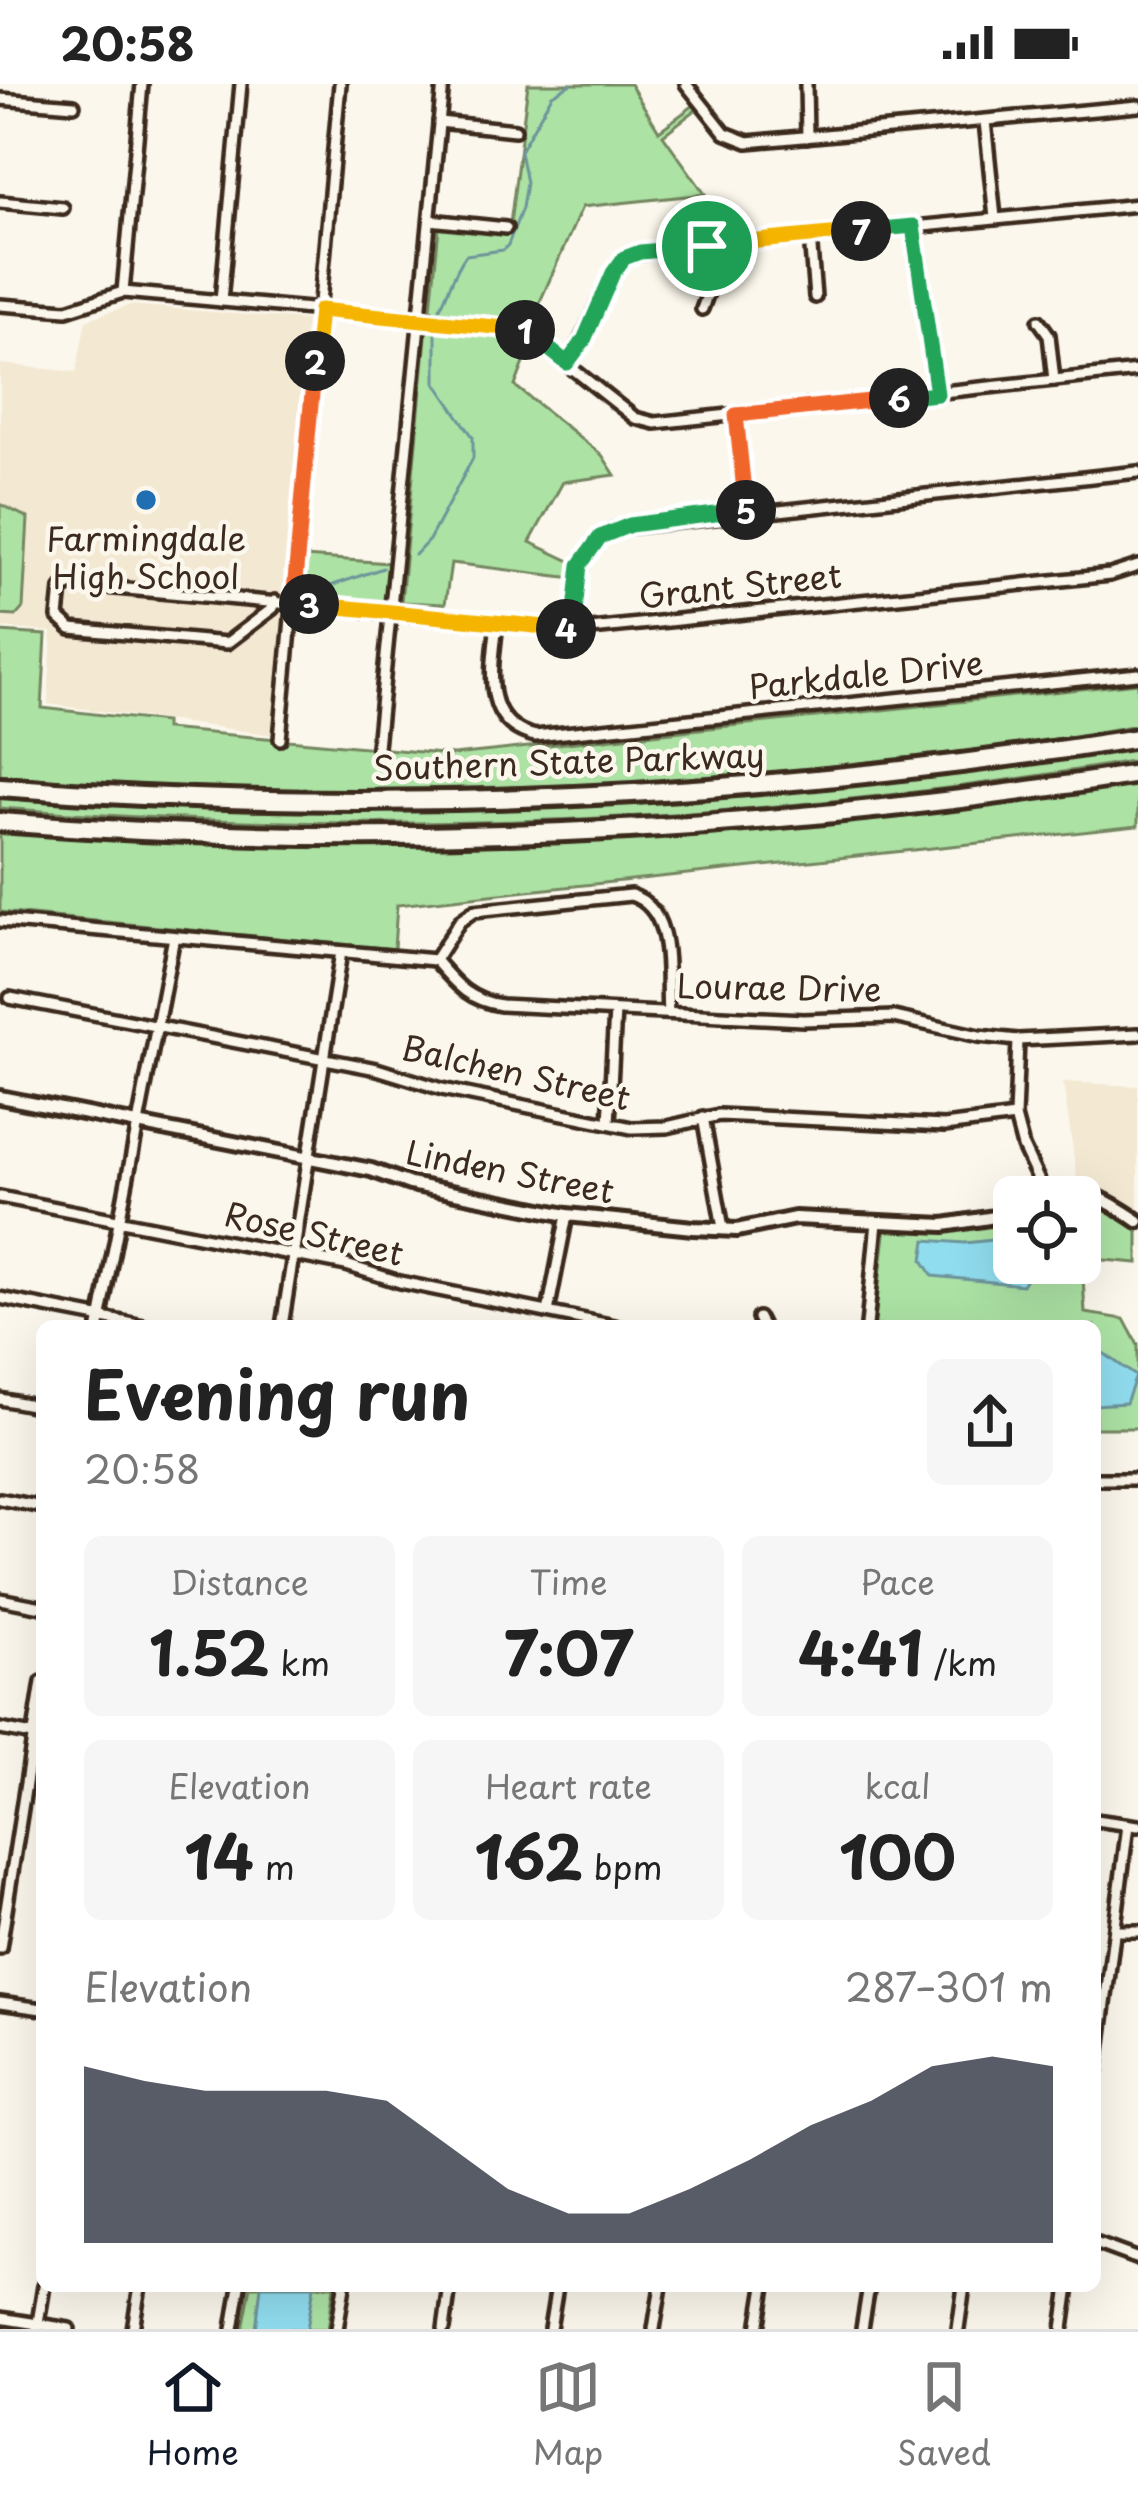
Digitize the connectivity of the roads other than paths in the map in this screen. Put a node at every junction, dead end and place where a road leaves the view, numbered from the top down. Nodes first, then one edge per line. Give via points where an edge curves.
1 (142, 84) edge
2 (241, 84) edge
3 (340, 84) edge
4 (443, 84) edge
5 (686, 84) edge
6 (806, 84) edge
7 (0, 99) edge
8 (74, 105) dead end
9 (1138, 106) edge
10 (985, 121) junction
11 (439, 122) junction
12 (515, 130) dead end
13 (807, 137) junction
14 (0, 202) edge
15 (1138, 205) edge
16 (63, 208) dead end
17 (995, 218) junction
18 (430, 220) junction
19 (913, 226) junction
20 (506, 228) dead end
21 (811, 236) junction
22 (707, 246) junction
23 (117, 294) junction
24 (815, 297) dead end
25 (221, 301) junction
26 (0, 305) edge
27 (702, 309) dead end
28 (320, 310) junction
29 (420, 318) junction
30 (1039, 321) dead end
31 (567, 363) junction
32 (1138, 370) edge
33 (1054, 380) junction
34 (937, 394) junction
35 (736, 415) junction
36 (1138, 472) edge
37 (747, 512) junction
38 (1138, 566) edge
39 (274, 601) junction
40 (293, 603) junction
41 (392, 612) junction
42 (497, 622) junction
43 (573, 629) junction
44 (1138, 674) edge
45 (1138, 738) edge
46 (280, 739) dead end
47 (377, 747) dead end
48 (1138, 774) edge
49 (0, 787) edge
50 (0, 822) edge
51 (0, 920) edge
52 (174, 937) junction
53 (341, 952) junction
54 (435, 959) junction
55 (10, 998) dead end
56 (615, 1011) junction
57 (668, 1013) junction
58 (157, 1027) junction
59 (1138, 1034) edge
60 (1018, 1040) junction
61 (324, 1059) junction
62 (0, 1097) edge
63 (703, 1117) junction
64 (1015, 1117) junction
65 (609, 1123) junction
66 (138, 1124) junction
67 (309, 1157) junction
68 (1036, 1176) edge
69 (0, 1197) edge
70 (1101, 1199) edge
71 (567, 1215) junction
72 (993, 1217) edge
73 (119, 1221) junction
74 (1138, 1221) edge
75 (877, 1222) junction
76 (723, 1228) junction
77 (293, 1255) junction
78 (0, 1298) edge
79 (548, 1312) junction
80 (92, 1320) edge
81 (100, 1320) edge
82 (283, 1320) edge
83 (586, 1320) edge
84 (868, 1320) edge
85 (0, 1399) edge
86 (36, 1406) edge
87 (1101, 1479) edge
88 (1138, 1479) edge
89 (0, 1498) edge
90 (36, 1506) edge
91 (0, 1599) edge
92 (36, 1606) edge
93 (36, 1717) edge
94 (0, 1729) edge
95 (33, 1735) junction
96 (1101, 1821) edge
97 (1133, 1826) edge
98 (0, 1829) edge
99 (18, 1832) junction
100 (1, 1929) edge
101 (1115, 1931) junction
102 (1138, 1931) edge
103 (0, 1948) edge
104 (0, 2003) edge
105 (36, 2008) edge
106 (1101, 2037) edge
107 (1101, 2245) edge
108 (1138, 2259) edge
109 (43, 2292) edge
110 (139, 2292) edge
111 (239, 2292) edge
112 (343, 2292) edge
113 (449, 2292) edge
114 (556, 2292) edge
115 (660, 2292) edge
116 (764, 2292) edge
117 (867, 2292) edge
118 (963, 2292) edge
119 (1068, 2292) edge
120 (0, 2318) edge
121 (38, 2326) edge
122 (69, 2329) edge
123 (133, 2329) edge
124 (233, 2329) edge
125 (337, 2329) edge
126 (444, 2329) edge
127 (550, 2329) edge
128 (654, 2329) edge
129 (758, 2329) edge
130 (862, 2329) edge
131 (958, 2329) edge
132 (1063, 2329) edge

1 - 23 street
2 - 25 street
3 - 28 street
4 - 11 street
5 - 13 street via 734,138
6 - 13 street
7 - 8 street
9 - 10 street
10 - 13 street
10 - 17 street
11 - 12 street
11 - 18 street
14 - 16 street
15 - 17 street
17 - 19 street
18 - 20 street
18 - 29 street
19 - 21 street
19 - 34 street
21 - 22 street
21 - 24 street
22 - 27 street
22 - 31 street via 624,258
23 - 25 street
23 - 26 street via 67,310
25 - 28 street
28 - 29 street
28 - 40 street
29 - 31 street via 521,328
29 - 41 street
30 - 33 street via 1049,335
31 - 35 street via 644,422
32 - 33 street
33 - 34 street
34 - 35 street
35 - 37 street
36 - 37 street
37 - 43 street via 630,525 600,537 580,565
38 - 43 street, Grant Street
39 - 39 street, Grant Street via 72,584 61,589 58,617 71,629 227,643
39 - 40 street, Grant Street
40 - 41 street, Grant Street
40 - 46 street
41 - 42 street, Grant Street
41 - 47 street
42 - 43 street, Grant Street
42 - 44 street, Parkdale Drive via 492,691 506,721 535,736
45 - 49 highway, Southern State Parkway via 910,772 606,797 223,801
48 - 50 highway, Southern State Parkway via 776,820 518,836 280,837
51 - 52 street
52 - 53 street
52 - 58 street
53 - 54 street
53 - 61 street
54 - 56 street, Lourae Drive via 482,1002
54 - 57 street via 474,911 631,895 660,919
55 - 58 street, Balchen Street
56 - 57 street, Lourae Drive
56 - 65 street
57 - 60 street, Lourae Drive via 894,1017
58 - 61 street, Balchen Street
58 - 66 street
59 - 60 street, Lourae Drive
60 - 64 street
61 - 65 street, Balchen Street
61 - 67 street
62 - 66 street, Linden Street
63 - 64 street, Balchen Street via 931,1126
63 - 65 street, Balchen Street via 655,1129
63 - 76 street
64 - 68 street
66 - 67 street, Linden Street
66 - 73 street
67 - 71 street, Linden Street
67 - 77 street
69 - 73 street, Rose Street
70 - 74 street
71 - 76 street, Linden Street
71 - 79 street
72 - 75 street, Linden Street
73 - 77 street, Rose Street
73 - 81 street
75 - 76 street, Linden Street via 795,1218
75 - 84 street
77 - 79 street, Rose Street
77 - 82 street
78 - 80 street
79 - 83 street, Rose Street
85 - 86 street
87 - 88 street
89 - 90 street
91 - 92 street
93 - 95 street
94 - 95 street
95 - 99 street
96 - 97 street
97 - 101 street
98 - 99 street
99 - 100 street
100 - 103 street
101 - 102 street
101 - 106 street
104 - 105 street
107 - 108 street
109 - 121 street
110 - 123 street
111 - 124 street
112 - 125 street
113 - 126 street
114 - 127 street
115 - 128 street
116 - 129 street
117 - 130 street
118 - 131 street
119 - 132 street
120 - 121 street
121 - 122 street

